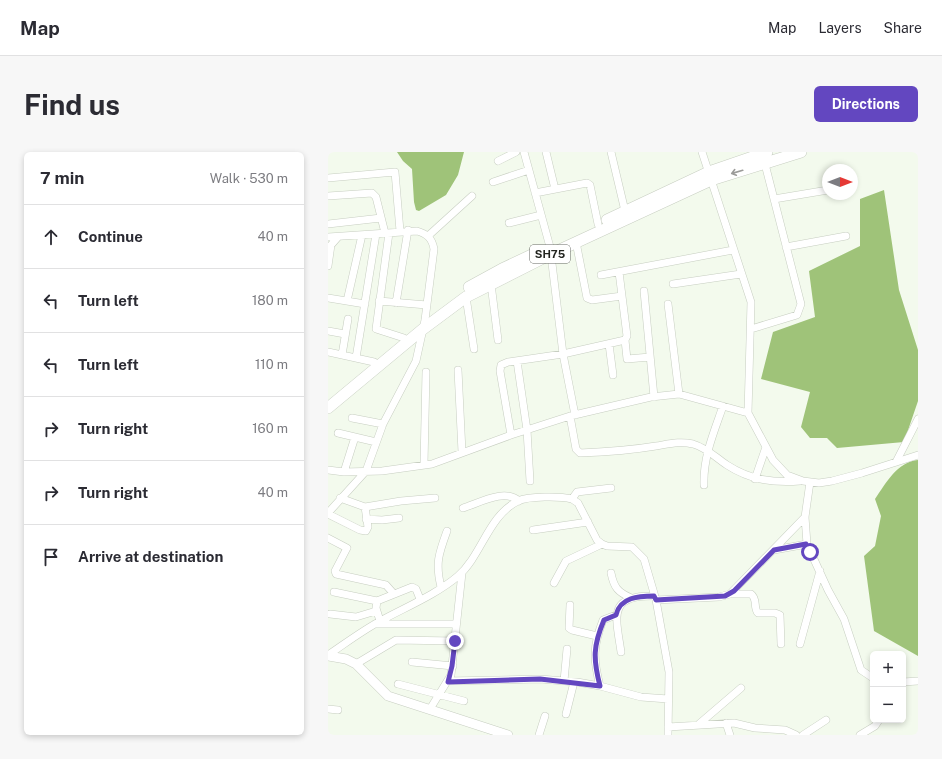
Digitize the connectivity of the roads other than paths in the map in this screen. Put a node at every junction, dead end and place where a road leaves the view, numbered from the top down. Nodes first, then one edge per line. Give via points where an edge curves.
1 (516, 152) edge
2 (524, 152) edge
3 (546, 152) edge
4 (611, 152) edge
5 (702, 152) edge
6 (767, 152) edge
7 (801, 152) edge
8 (498, 161) dead end
9 (765, 164) junction
10 (529, 170) junction
11 (710, 176) junction
12 (328, 178) edge
13 (492, 182) dead end
14 (554, 189) junction
15 (822, 191) edge
16 (535, 194) junction
17 (328, 196) edge
18 (472, 196) dead end
19 (774, 200) junction
20 (625, 211) junction
21 (541, 215) junction
22 (381, 218) junction
23 (509, 223) dead end
24 (328, 224) edge
25 (598, 224) junction
26 (328, 230) edge
27 (404, 231) junction
28 (387, 233) junction
29 (376, 234) junction
30 (362, 236) junction
31 (428, 236) junction
32 (846, 236) dead end
33 (328, 237) edge
34 (338, 237) junction
35 (576, 242) junction
36 (786, 247) junction
37 (550, 250) junction
38 (733, 250) junction
39 (328, 266) edge
40 (619, 272) junction
41 (741, 274) junction
42 (601, 275) dead end
43 (491, 284) junction
44 (673, 284) dead end
45 (644, 291) dead end
46 (622, 296) junction
47 (466, 297) junction
48 (328, 298) edge
49 (347, 301) junction
50 (380, 301) junction
51 (396, 302) junction
52 (365, 304) junction
53 (668, 304) dead end
54 (427, 305) junction
55 (348, 319) dead end
56 (424, 325) junction
57 (751, 329) junction
58 (328, 331) edge
59 (345, 334) junction
60 (404, 338) junction
61 (498, 340) dead end
62 (625, 340) junction
63 (609, 344) junction
64 (474, 349) dead end
65 (328, 352) edge
66 (563, 354) junction
67 (342, 355) junction
68 (650, 357) junction
69 (356, 358) junction
70 (517, 360) junction
71 (374, 362) junction
72 (458, 370) dead end
73 (426, 372) dead end
74 (613, 375) dead end
75 (679, 394) junction
76 (654, 397) junction
77 (328, 400) edge
78 (723, 406) junction
79 (328, 408) edge
80 (748, 413) junction
81 (573, 415) junction
82 (352, 418) dead end
83 (918, 418) edge
84 (383, 424) junction
85 (527, 430) junction
86 (338, 433) dead end
87 (511, 435) junction
88 (355, 437) junction
89 (376, 442) junction
90 (766, 447) junction
91 (708, 450) junction
92 (462, 452) junction
93 (918, 455) edge
94 (896, 462) junction
95 (424, 464) junction
96 (328, 470) edge
97 (366, 471) junction
98 (344, 472) junction
99 (755, 479) junction
100 (530, 481) dead end
101 (806, 482) junction
102 (704, 485) dead end
103 (611, 488) dead end
104 (340, 498) junction
105 (435, 498) dead end
106 (572, 499) junction
107 (519, 500) junction
108 (365, 507) junction
109 (463, 508) dead end
110 (328, 513) edge
111 (805, 517) junction
112 (399, 518) dead end
113 (366, 519) junction
114 (588, 522) junction
115 (533, 530) dead end
116 (447, 531) dead end
117 (328, 538) edge
118 (602, 544) junction
119 (806, 544) junction
120 (774, 550) junction
121 (820, 571) junction
122 (462, 573) junction
123 (611, 573) dead end
124 (554, 583) dead end
125 (441, 587) junction
126 (334, 592) dead end
127 (394, 594) junction
128 (730, 594) junction
129 (631, 598) junction
130 (655, 598) junction
131 (420, 599) junction
132 (377, 601) junction
133 (570, 605) dead end
134 (376, 611) junction
135 (330, 614) dead end
136 (616, 615) junction
137 (378, 622) junction
138 (456, 624) junction
139 (597, 636) junction
140 (455, 641) junction
141 (781, 644) dead end
142 (800, 644) dead end
143 (567, 648) dead end
144 (621, 652) dead end
145 (328, 655) edge
146 (412, 662) dead end
147 (356, 664) junction
148 (452, 666) junction
149 (870, 676) edge
150 (564, 681) junction
151 (918, 681) edge
152 (448, 682) junction
153 (574, 682) junction
154 (906, 682) edge
155 (398, 684) dead end
156 (600, 686) junction
157 (740, 688) dead end
158 (438, 695) junction
159 (668, 698) junction
160 (464, 701) dead end
161 (328, 709) edge
162 (430, 709) junction
163 (338, 710) dead end
164 (566, 714) dead end
165 (545, 716) dead end
166 (826, 720) dead end
167 (726, 723) junction
168 (878, 723) edge
169 (699, 724) junction
170 (668, 726) junction
171 (508, 735) edge
172 (540, 735) edge
173 (668, 735) edge
174 (730, 735) edge
175 (796, 735) edge
176 (803, 735) edge
177 (860, 735) edge

1 - 8 street
2 - 10 street
3 - 14 street
4 - 20 street
5 - 11 street
6 - 11 main road, SH75
7 - 9 main road, SH75
9 -> 11 main road, SH75
9 - 19 street
10 - 13 street
10 - 16 street
11 - 20 main road, SH75
11 - 35 main road, SH75
11 - 38 street
12 - 27 street via 395,172
14 - 16 street
14 - 25 street via 587,183 590,185
15 - 19 street
16 - 21 street
17 - 22 street via 372,194 376,197
18 - 31 street
19 - 36 street
20 - 25 main road, SH75
21 - 23 street
21 - 37 street
22 - 24 street
22 - 28 street
25 - 37 main road, SH75
26 - 33 street
27 - 28 street
27 - 31 street via 417,230
27 - 51 street
28 - 29 street
28 - 50 street
29 - 30 street
29 - 52 street
30 - 34 street
30 - 49 street
31 - 54 street via 434,249
32 - 36 street
33 - 34 street
34 - 39 street via 331,245
35 - 37 main road, SH75
35 - 46 street via 587,298 592,300
36 - 57 street via 801,304 800,311 797,315
37 - 43 main road, SH75
37 - 56 main road, SH75 via 502,269 463,291
37 - 66 street
38 - 40 street
38 - 41 street
40 - 42 street
40 - 46 street
41 - 44 street
41 - 57 street via 751,302
43 - 47 main road, SH75
43 - 61 street
45 - 68 street
46 - 62 street via 627,336
47 - 56 main road, SH75
47 - 64 street
48 - 49 street
49 - 52 street
50 - 51 street
50 - 60 street via 376,329
51 - 54 street
52 - 69 street
53 - 75 street
54 - 56 street
55 - 59 street
56 - 60 main road, SH75
56 - 79 main road, SH75
56 - 84 street via 412,370
57 - 80 street
58 - 59 street
59 - 67 street
60 - 71 main road, SH75
62 - 63 street
62 - 68 street via 627,359
63 - 66 street
63 - 74 street
65 - 67 street
66 - 70 street
66 - 81 street
67 - 69 street
68 - 76 street
69 - 71 street
70 - 85 street
70 - 87 street via 504,363 500,368
71 - 77 main road, SH75
72 - 92 street
73 - 95 street
75 - 76 street
75 - 78 street
76 - 81 street
78 - 80 street
78 - 91 street
80 - 90 street
81 - 85 street
81 - 91 street via 576,449 580,453 677,442
82 - 84 street
83 - 94 street
84 - 89 street
85 - 87 street
85 - 100 street
86 - 88 street
87 - 92 street
88 - 89 street
88 - 98 street
89 - 97 street
90 - 99 street
90 - 101 street via 773,460 787,475
91 - 99 street via 736,471
91 - 102 street
92 - 95 street via 432,464
93 - 94 street
94 - 101 street via 832,481
95 - 97 street
96 - 98 street
97 - 98 street
97 - 104 street
99 - 101 street
101 - 111 street
103 - 106 street via 577,492
104 - 108 street
104 - 110 street
105 - 108 street
106 - 107 street
106 - 114 street via 578,504
107 - 109 street via 511,495 504,496
107 - 122 street via 502,514
108 - 113 street
110 - 113 street via 363,531 367,529
111 - 119 street
111 - 120 street
112 - 113 street
114 - 115 street
114 - 118 street via 597,540
116 - 125 street via 437,564
117 - 127 street via 347,548 335,571 336,574 386,585
118 - 124 street via 566,561
118 - 130 street via 632,547 644,558
119 - 120 street
119 - 121 street
120 - 128 street
121 - 142 street
121 - 149 street via 844,619 861,670
122 - 125 street
122 - 138 street
123 - 129 street via 617,591
125 - 131 street
126 - 132 street
127 - 131 street via 414,588
127 - 132 street
128 - 130 street via 719,597
128 - 141 street via 751,594 755,599 755,610 758,613 775,612 780,615
129 - 130 street
129 - 136 street via 621,604
130 - 159 street via 669,672
131 - 137 street
132 - 134 street
133 - 139 street via 569,628
134 - 135 street via 356,617
134 - 137 street
136 - 139 street via 604,620
136 - 144 street
137 - 138 street
137 - 145 street
138 - 140 street
139 - 156 street via 594,662
140 - 147 street via 396,640
140 - 148 street
143 - 150 street
145 - 147 street
146 - 148 street
147 - 162 street via 388,696
148 - 152 street
150 - 152 street via 540,679
150 - 153 street
151 - 154 street
152 - 158 street
153 - 156 street
153 - 164 street
155 - 158 street
156 - 159 street via 641,697
157 - 169 street
158 - 160 street
158 - 162 street
159 - 170 street
161 - 163 street
162 - 171 street
165 - 172 street
166 - 176 street
167 - 169 street
167 - 174 street
167 - 175 street via 785,730
168 - 177 street
169 - 170 street
170 - 173 street

